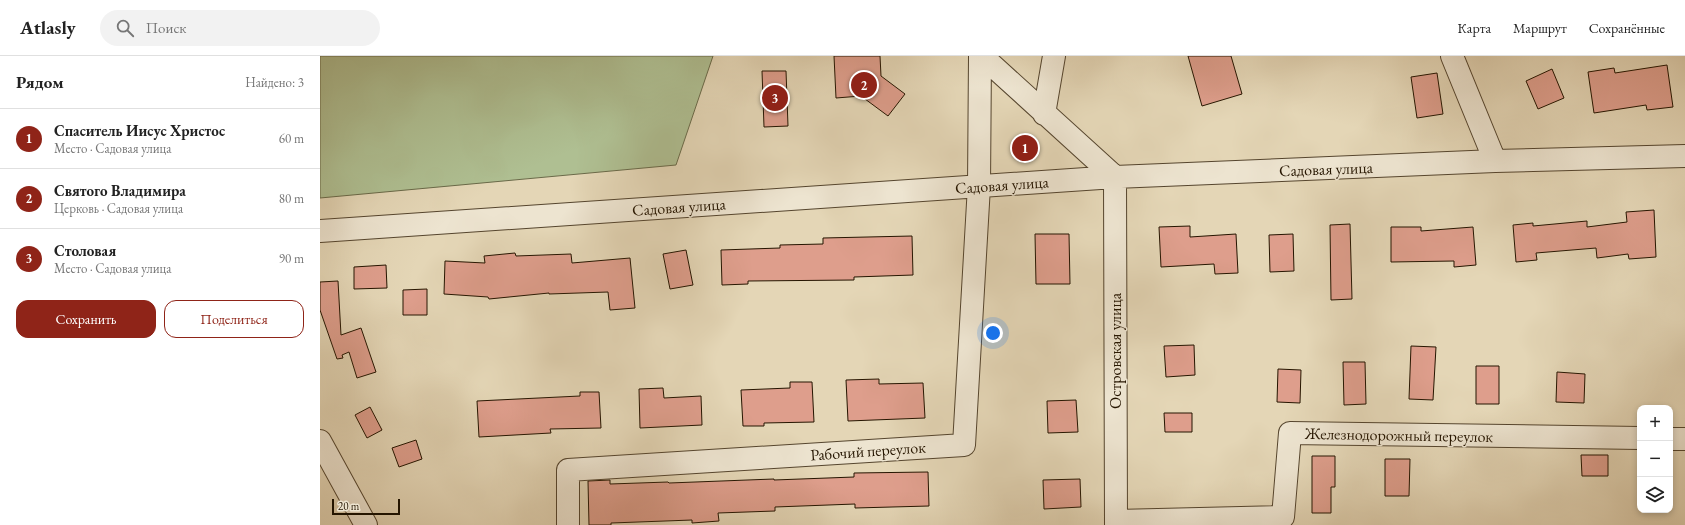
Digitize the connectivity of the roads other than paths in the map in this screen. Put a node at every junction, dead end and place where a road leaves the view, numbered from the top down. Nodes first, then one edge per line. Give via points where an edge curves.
1 (981, 56) edge
2 (1054, 56) edge
3 (1452, 56) edge
4 (1044, 114) junction
5 (1685, 156) edge
6 (1495, 161) junction
7 (1114, 178) junction
8 (979, 186) junction
9 (320, 231) edge
10 (1637, 438) edge
11 (1673, 439) edge
12 (1685, 439) edge
13 (320, 441) edge
14 (1116, 523) edge
15 (366, 525) edge
16 (568, 525) edge

1 - 4 street
1 - 8 street
2 - 4 street
3 - 6 street
4 - 7 street
5 - 6 street, Садовая улица
6 - 7 street, Садовая улица
7 - 8 street, Садовая улица
7 - 14 street, Островская улица
8 - 9 street, Садовая улица
8 - 16 street, Рабочий переулок via 964,445 568,470
10 - 14 street, Железнодорожный переулок via 1290,433 1284,517
11 - 12 street
13 - 15 street

